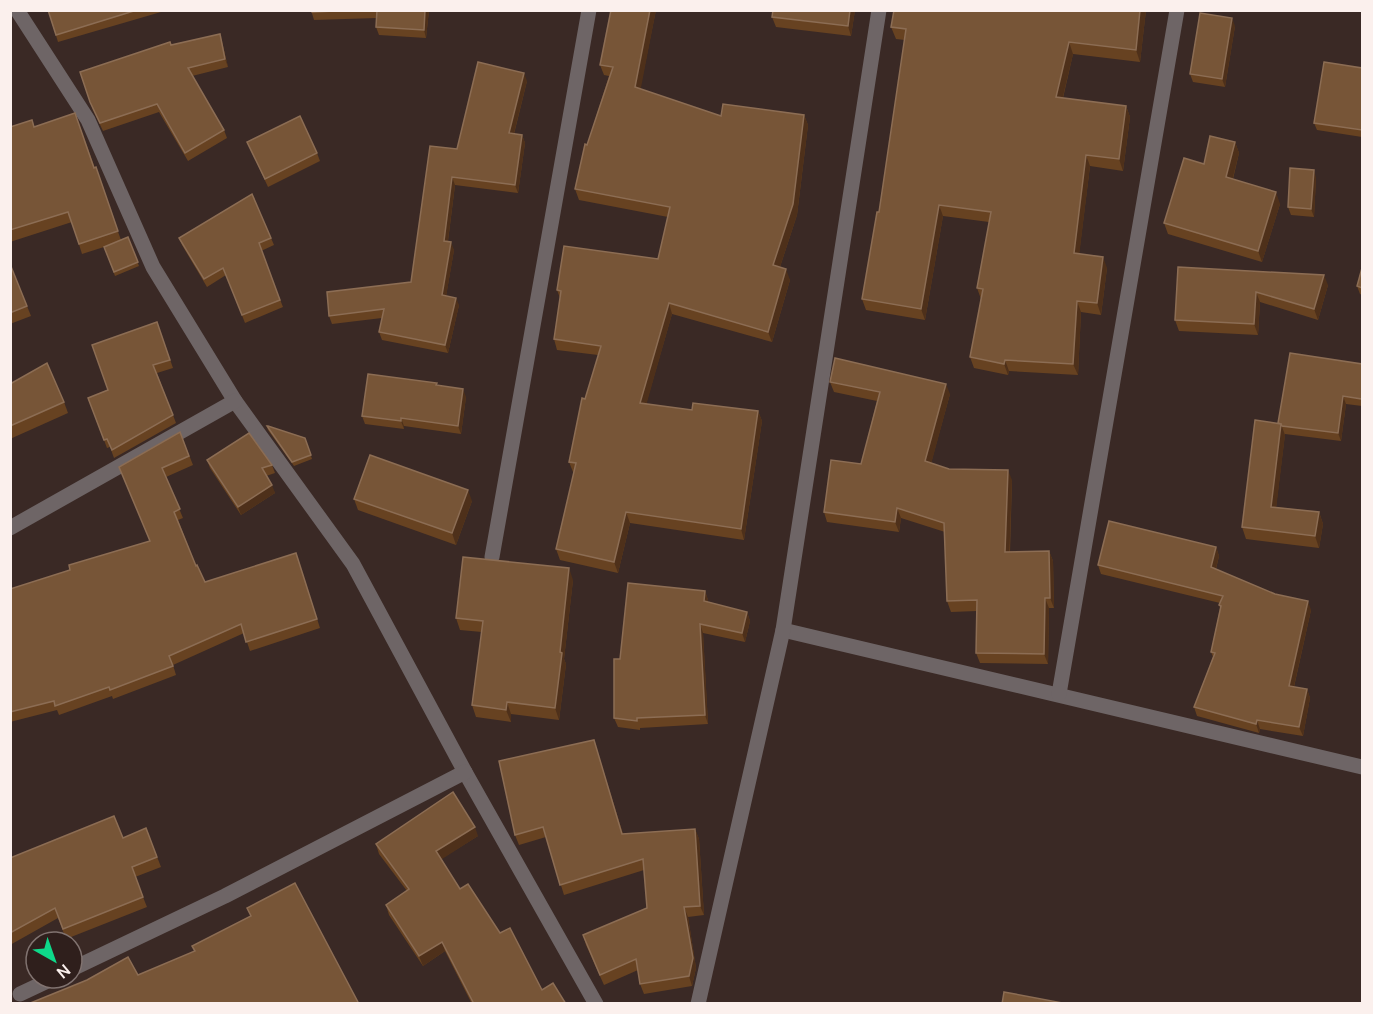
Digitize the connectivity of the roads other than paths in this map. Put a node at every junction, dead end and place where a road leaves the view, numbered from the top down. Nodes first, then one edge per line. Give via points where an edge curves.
1 (17, 10) edge
2 (589, 10) edge
3 (879, 10) edge
4 (1177, 10) edge
5 (235, 401) junction
6 (10, 528) edge
7 (492, 556) dead end
8 (783, 630) junction
9 (1059, 694) junction
10 (1362, 767) edge
11 (465, 772) junction
12 (84, 963) edge
13 (28, 990) edge
14 (20, 994) dead end
15 (596, 1004) edge
16 (698, 1004) edge

1 - 5 street via 88,120 153,267
2 - 7 street
3 - 8 street
4 - 9 street
5 - 6 street
5 - 11 street via 353,564
8 - 9 street
8 - 16 street
9 - 10 street
11 - 12 street via 225,896
11 - 15 street
13 - 14 street

